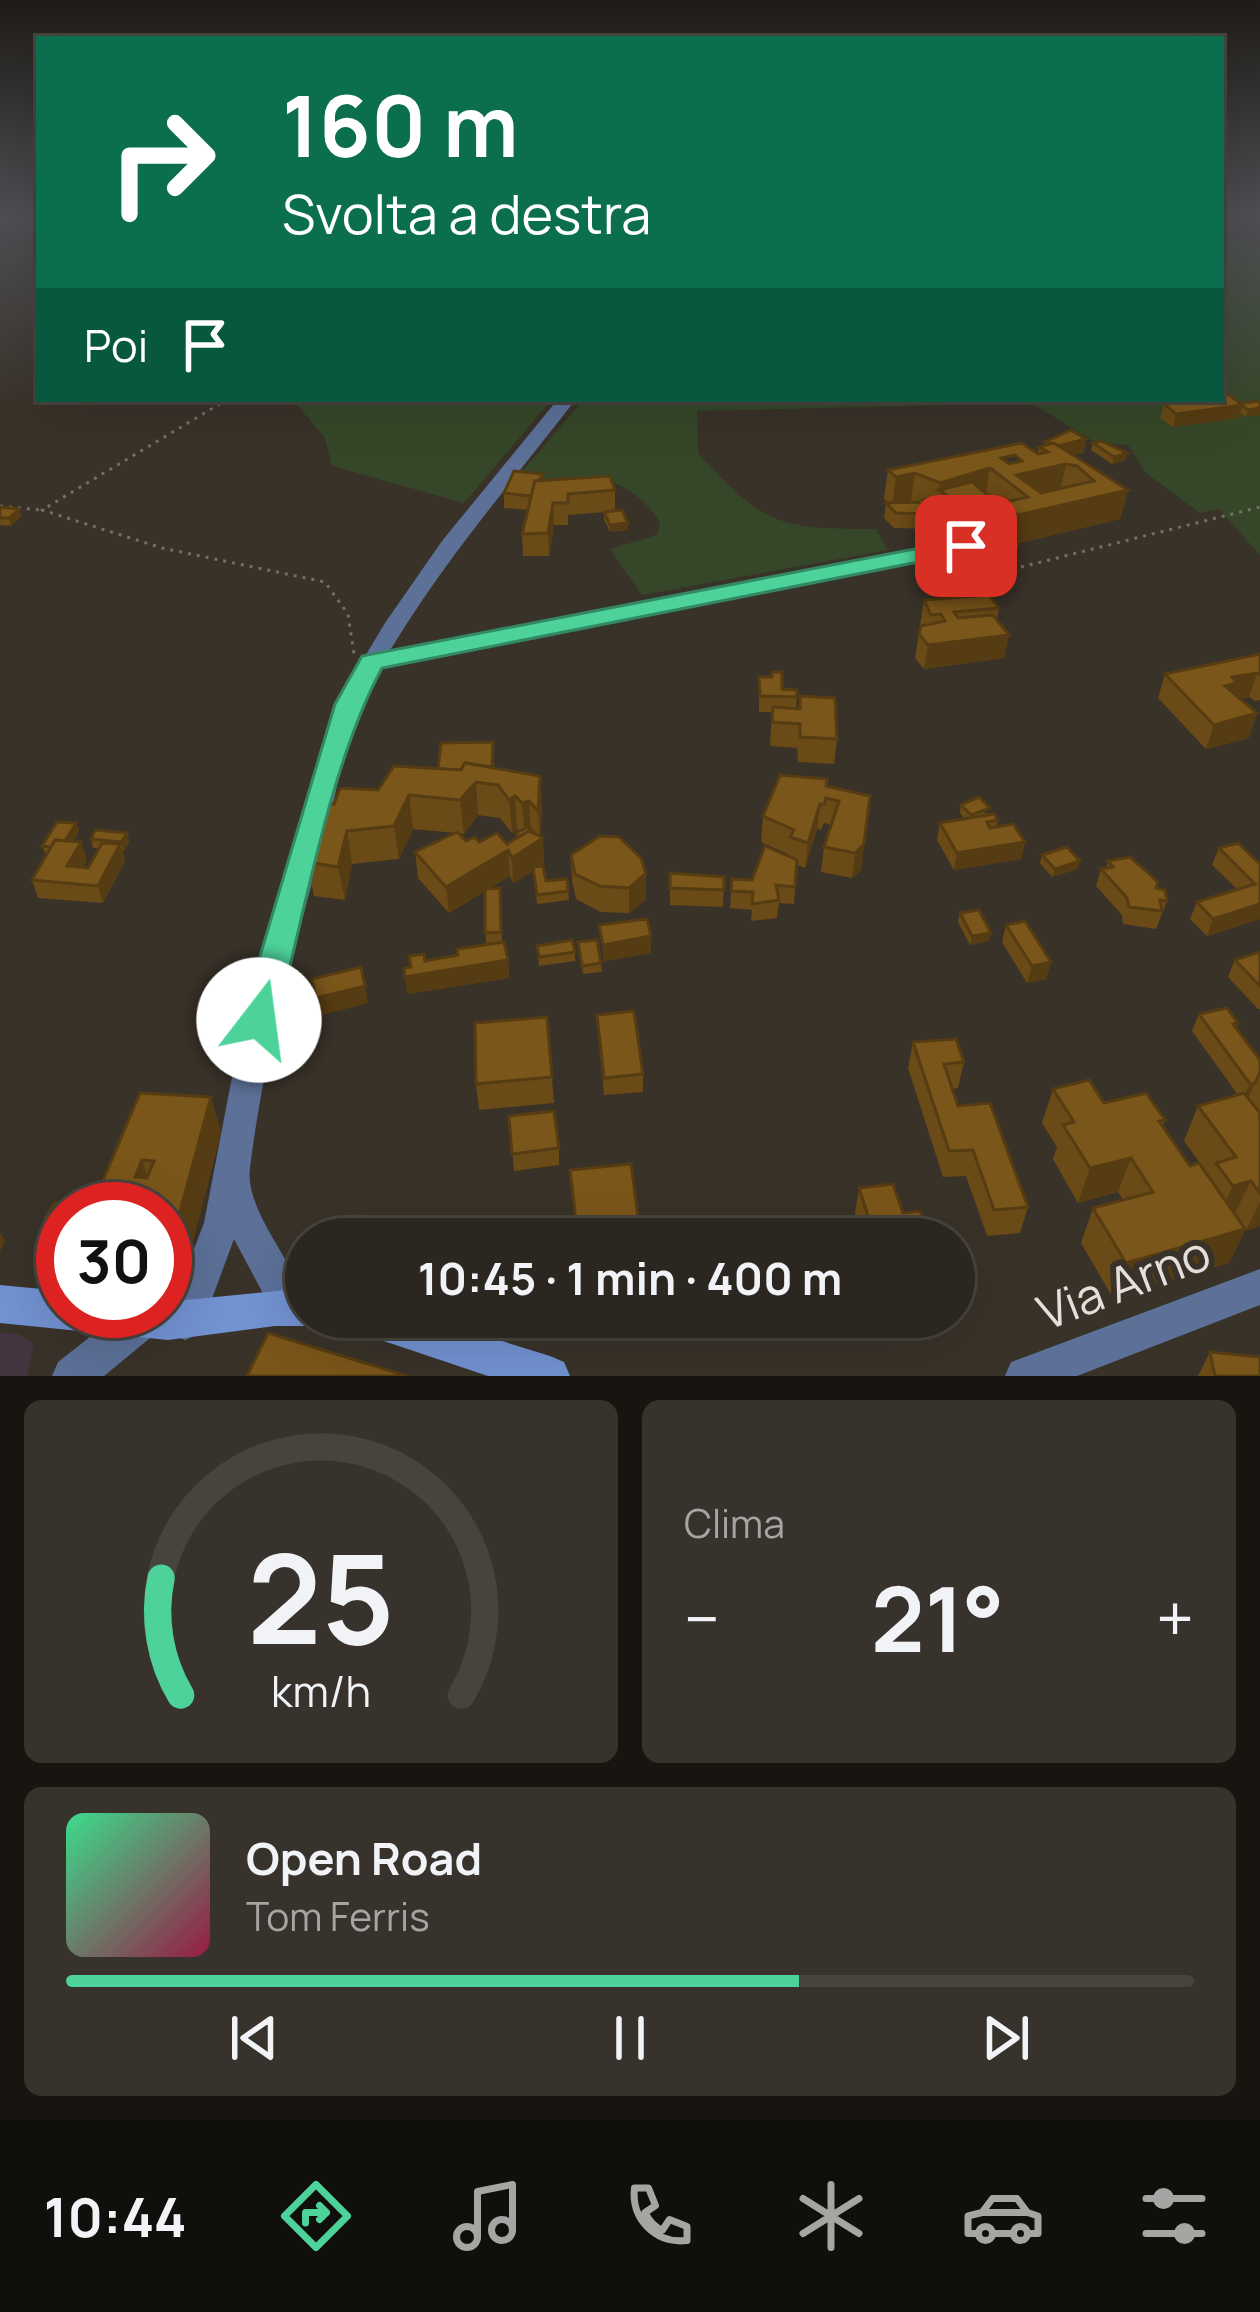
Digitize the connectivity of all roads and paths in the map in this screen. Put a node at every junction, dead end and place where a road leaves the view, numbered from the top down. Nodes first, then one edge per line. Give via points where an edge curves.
1 (223, 402) edge
2 (565, 402) edge
3 (0, 506) edge
4 (1260, 507) edge
5 (42, 510) junction
6 (966, 546) dead end
7 (878, 563) junction
8 (371, 662) junction
9 (349, 704) junction
10 (232, 1171) junction
11 (1260, 1287) edge
12 (285, 1291) edge
13 (192, 1302) edge
14 (0, 1304) edge
15 (36, 1308) edge
16 (285, 1308) edge
17 (192, 1320) edge
18 (120, 1338) edge
19 (130, 1338) edge
20 (431, 1338) edge
21 (72, 1376) edge
22 (105, 1376) edge
23 (550, 1376) edge
24 (1025, 1376) edge

1 - 5 path
2 - 8 street via 484,499
3 - 5 path
4 - 7 path via 989,575
5 - 9 path via 162,548 325,582 342,597 355,641
6 - 7 lane
7 - 8 lane
8 - 9 street
9 - 10 street via 259,1020
10 - 12 street via 243,1221
10 - 13 street
11 - 24 street, Via Arno
14 - 15 street
16 - 17 street
18 - 21 street
19 - 22 street
20 - 23 street

